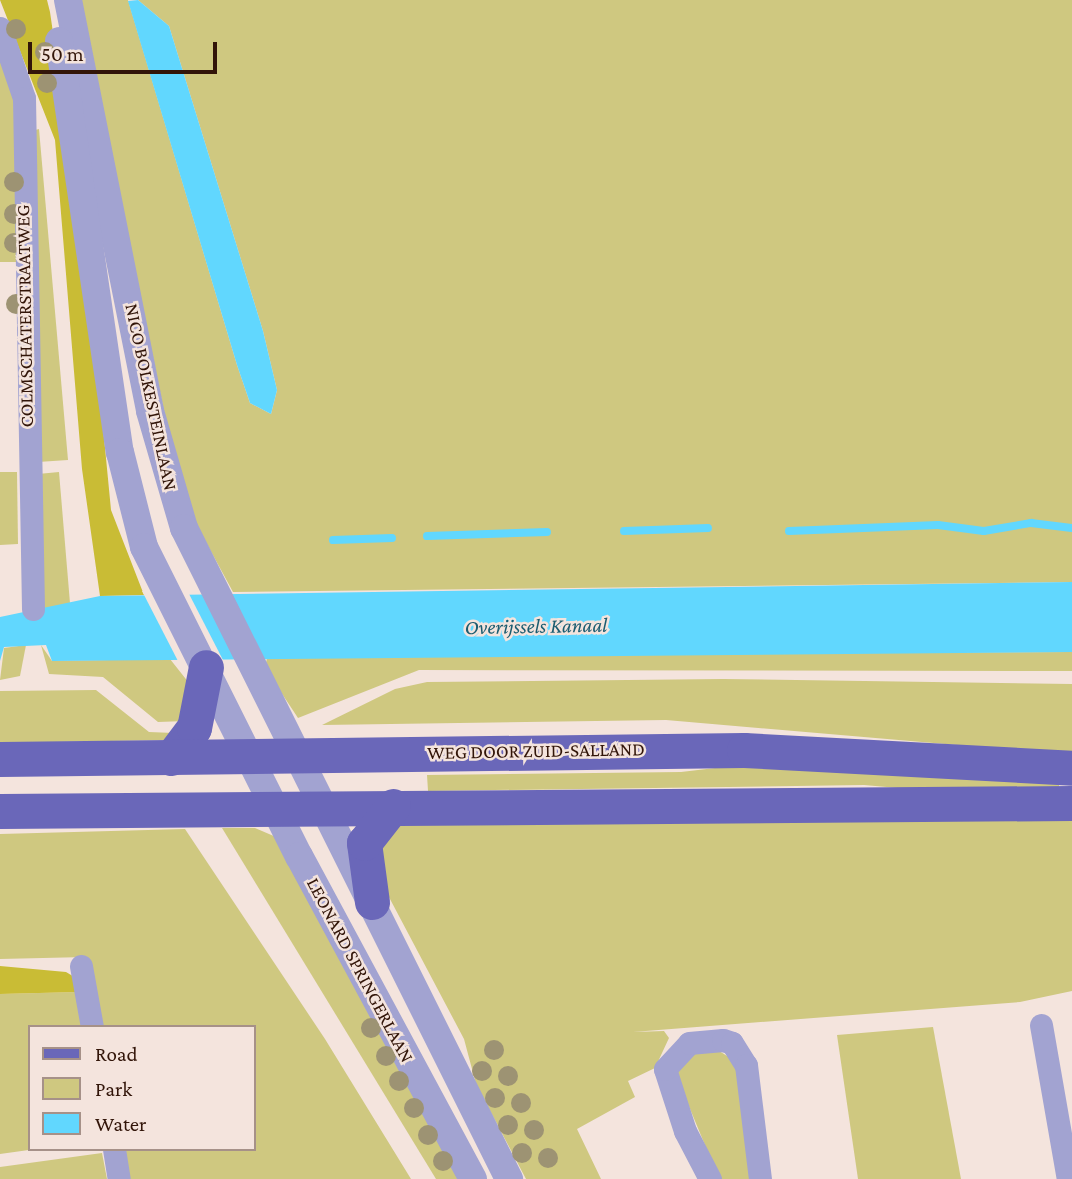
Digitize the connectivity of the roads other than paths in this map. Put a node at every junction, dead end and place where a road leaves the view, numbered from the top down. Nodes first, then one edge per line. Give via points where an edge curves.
1 (53, 0) edge
2 (68, 0) edge
3 (0, 28) edge
4 (33, 609) dead end
5 (206, 667) junction
6 (300, 754) junction
7 (171, 758) junction
8 (251, 758) junction
9 (0, 760) edge
10 (1072, 768) edge
11 (1072, 803) edge
12 (393, 806) junction
13 (275, 807) junction
14 (322, 807) junction
15 (0, 811) edge
16 (372, 902) junction
17 (81, 966) dead end
18 (92, 1025) edge
19 (1041, 1025) dead end
20 (114, 1151) edge
21 (119, 1179) edge
22 (473, 1179) edge
23 (509, 1179) edge
24 (710, 1179) edge
25 (760, 1179) edge
26 (1068, 1179) edge

1 - 5 street, NICO BOLKESTEINLAAN via 130,507
2 - 6 street, NICO BOLKESTEINLAAN via 165,477
3 - 4 street, COLMSCHATERSTRAATWEG via 24,110
5 - 7 main road via 194,728
5 - 8 street, NICO BOLKESTEINLAAN
6 - 8 main road, WEG DOOR ZUID-SALLAND
6 - 10 main road, WEG DOOR ZUID-SALLAND via 744,750
6 - 14 street, NICO BOLKESTEINLAAN
7 - 8 main road, WEG DOOR ZUID-SALLAND
7 - 9 main road, WEG DOOR ZUID-SALLAND
8 - 13 street, LEONARD SPRINGERLAAN
11 - 12 main road
12 - 14 main road
12 - 16 main road via 363,843
13 - 14 main road
13 - 15 main road
13 - 22 street, LEONARD SPRINGERLAAN
14 - 16 street, LEONARD SPRINGERLAAN
16 - 23 street, LEONARD SPRINGERLAAN
17 - 18 street
19 - 26 street
20 - 21 street
24 - 25 street via 685,1130 665,1069 676,1050 689,1043 723,1040 732,1043 746,1065

